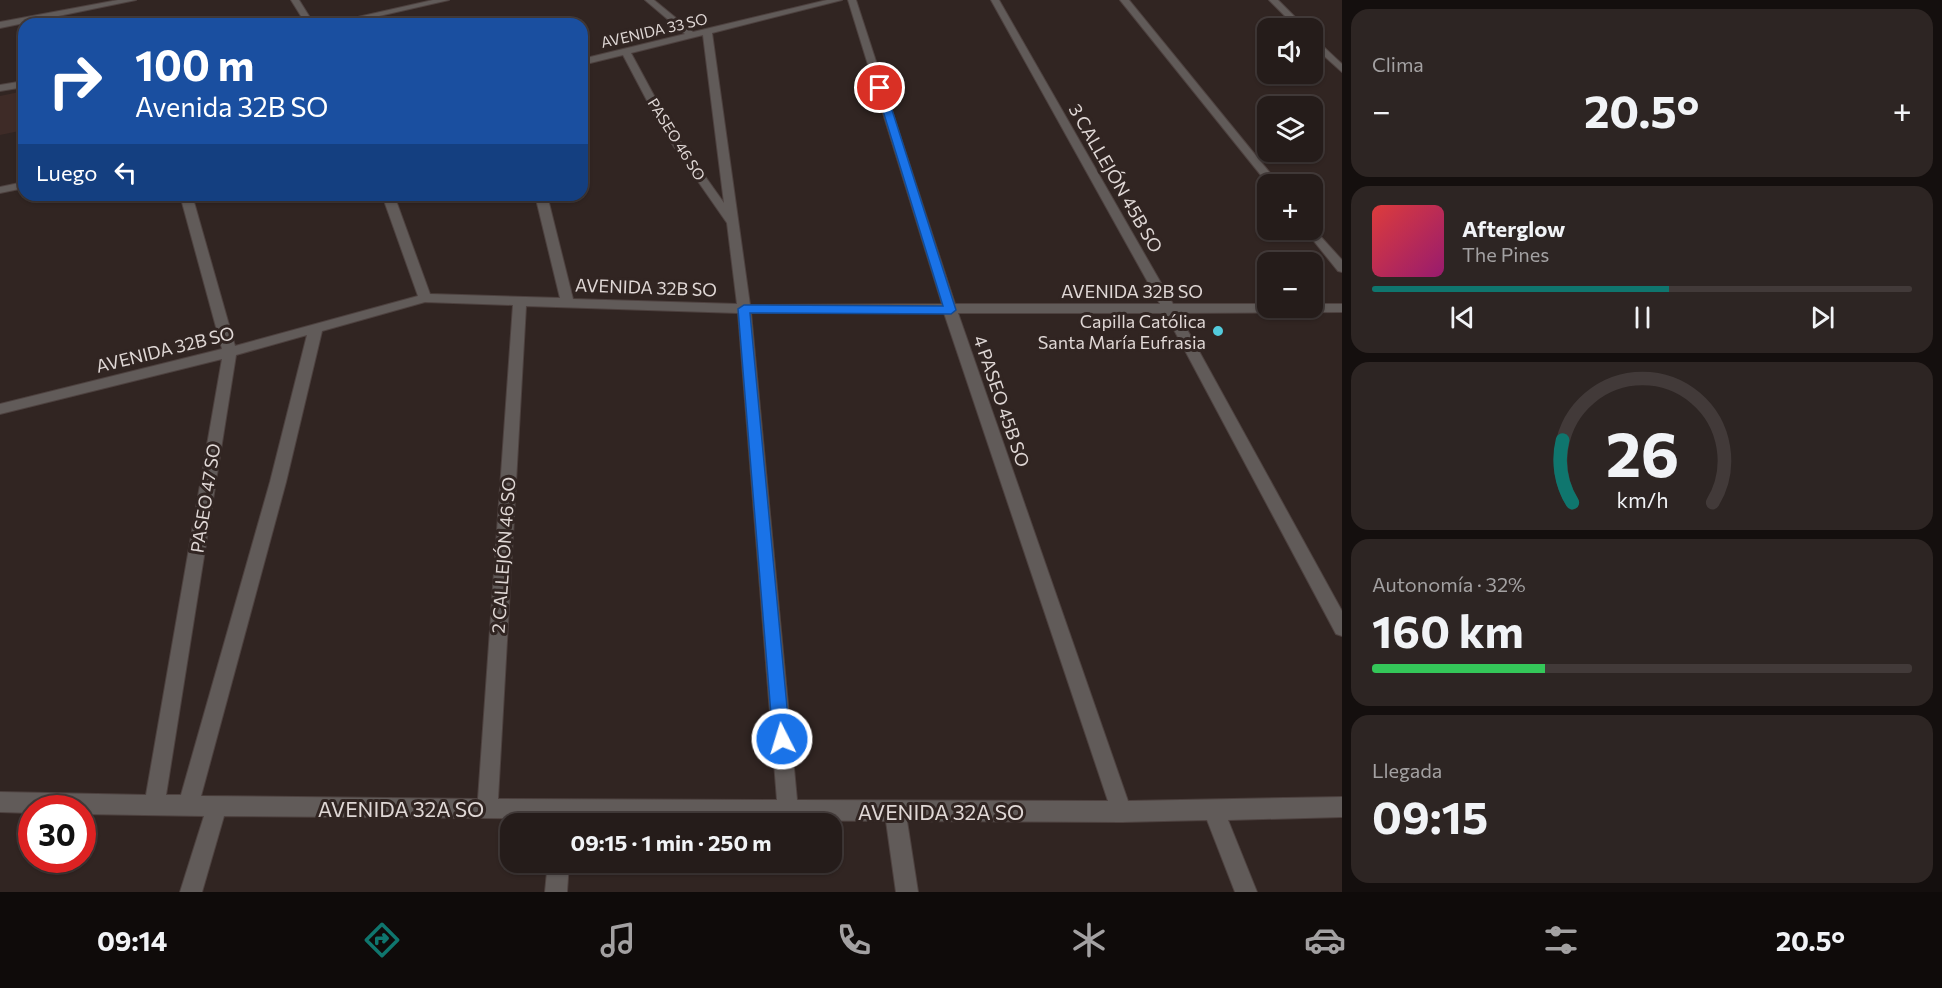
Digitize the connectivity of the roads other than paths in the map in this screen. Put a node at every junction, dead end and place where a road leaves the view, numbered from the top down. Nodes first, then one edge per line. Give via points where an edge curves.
1 (132, 0) edge
2 (296, 0) edge
3 (445, 0) edge
4 (649, 0) edge
5 (838, 0) edge
6 (852, 0) edge
7 (995, 0) edge
8 (1125, 0) edge
9 (1273, 0) edge
10 (37, 18) edge
11 (306, 18) edge
12 (360, 18) edge
13 (1292, 18) edge
14 (18, 22) edge
15 (0, 25) edge
16 (700, 35) junction
17 (1323, 50) edge
18 (626, 52) junction
19 (588, 61) edge
20 (1342, 69) edge
21 (18, 85) edge
22 (0, 88) edge
23 (1266, 174) edge
24 (18, 186) edge
25 (0, 190) edge
26 (188, 201) edge
27 (390, 201) edge
28 (542, 201) edge
29 (733, 224) junction
30 (1319, 240) edge
31 (1342, 268) edge
32 (425, 298) junction
33 (520, 302) junction
34 (568, 303) junction
35 (1342, 308) edge
36 (744, 309) junction
37 (1170, 309) junction
38 (951, 310) junction
39 (316, 327) junction
40 (230, 352) junction
41 (0, 409) edge
42 (1342, 628) edge
43 (0, 802) edge
44 (154, 805) junction
45 (189, 805) junction
46 (217, 807) junction
47 (1342, 807) edge
48 (487, 809) junction
49 (788, 810) junction
50 (1214, 811) junction
51 (895, 812) junction
52 (1122, 812) junction
53 (525, 813) edge
54 (692, 813) edge
55 (558, 873) edge
56 (190, 892) edge
57 (556, 892) edge
58 (907, 892) edge
59 (1246, 892) edge

1 - 10 street
2 - 11 street
3 - 12 street
4 - 16 street
5 - 16 street, AVENIDA 33 SO
6 - 38 street, 4 PASEO 45B SO
7 - 37 street, 3 CALLEJÓN 45B SO
8 - 23 street
9 - 13 street
14 - 15 street
16 - 18 street, AVENIDA 33 SO
16 - 29 street, PASEO 46 SO
17 - 20 street
18 - 19 street, AVENIDA 33 SO
18 - 29 street, PASEO 46 SO via 668,131
21 - 22 street
24 - 25 street
26 - 40 street, PASEO 47 SO
27 - 32 street
28 - 34 street
29 - 36 street, PASEO 46 SO
30 - 31 street
32 - 33 street, AVENIDA 32B SO
32 - 39 street, AVENIDA 32B SO
33 - 34 street, AVENIDA 32B SO
33 - 48 street, 2 CALLEJÓN 46 SO
34 - 36 street, AVENIDA 32B SO
35 - 37 street, AVENIDA 32B SO
36 - 38 street, AVENIDA 32B SO
36 - 49 street, PASEO 46 SO
37 - 38 street, AVENIDA 32B SO
37 - 42 street, 3 CALLEJÓN 45B SO
38 - 52 street, 4 PASEO 45B SO
39 - 40 street, AVENIDA 32B SO
39 - 45 street via 278,482
40 - 41 street, AVENIDA 32B SO
40 - 44 street, PASEO 47 SO
43 - 44 street, AVENIDA 32A SO
44 - 45 street, AVENIDA 32A SO
45 - 46 street, AVENIDA 32A SO
46 - 48 street, AVENIDA 32A SO
46 - 56 street
47 - 50 street, AVENIDA 32A SO
48 - 53 street, AVENIDA 32A SO
49 - 51 street, AVENIDA 32A SO
49 - 54 street, AVENIDA 32A SO
50 - 52 street, AVENIDA 32A SO
50 - 59 street
51 - 52 street, AVENIDA 32A SO
51 - 58 street
55 - 57 street

